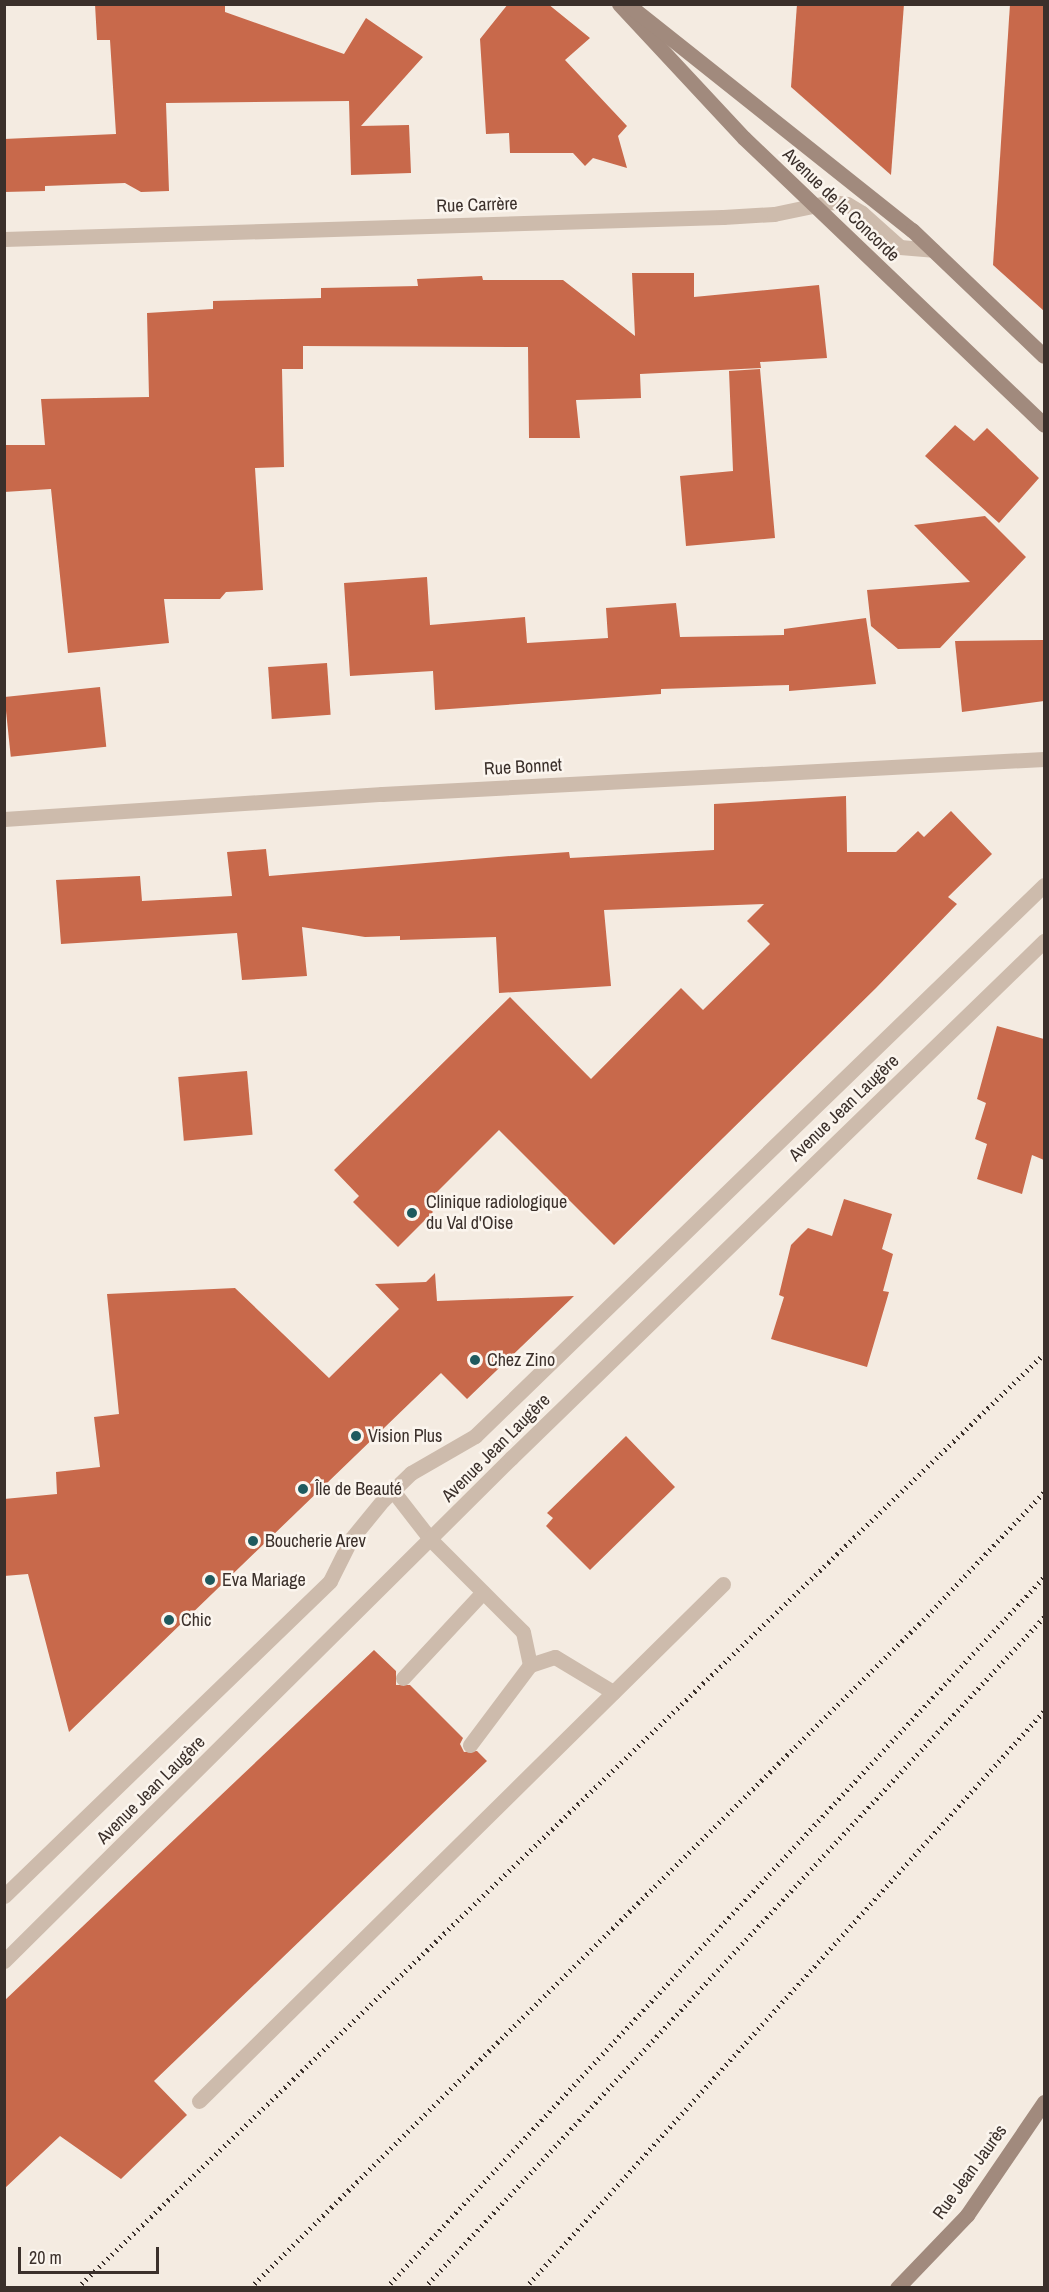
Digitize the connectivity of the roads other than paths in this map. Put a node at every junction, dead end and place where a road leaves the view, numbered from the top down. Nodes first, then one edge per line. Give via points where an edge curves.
1 (619, 4) edge
2 (628, 4) edge
3 (811, 204) junction
4 (4, 239) edge
5 (933, 250) junction
6 (1044, 356) edge
7 (1044, 425) edge
8 (1044, 759) edge
9 (4, 819) edge
10 (1044, 885) edge
11 (1044, 941) edge
12 (393, 1491) junction
13 (431, 1540) junction
14 (723, 1584) dead end
15 (483, 1592) junction
16 (530, 1665) junction
17 (403, 1678) dead end
18 (613, 1692) junction
19 (470, 1745) dead end
20 (4, 1896) edge
21 (4, 1961) edge
22 (199, 2101) dead end
23 (1044, 2102) edge
24 (897, 2288) edge

1 - 3 main road, Avenue de la Concorde
2 - 5 main road, Avenue de la Concorde
3 - 4 street, Rue Carrère via 774,214 723,218
3 - 5 street, Rue Carrère via 847,204 900,247
3 - 7 main road, Avenue de la Concorde
5 - 6 main road, Avenue de la Concorde
8 - 9 street, Rue Bonnet via 382,794
10 - 12 street, Avenue Jean Laugère via 474,1436 411,1473
11 - 13 street, Avenue Jean Laugère
12 - 13 street
12 - 20 street, Avenue Jean Laugère via 351,1539 330,1581
13 - 15 street
13 - 21 street, Avenue Jean Laugère
14 - 18 street
15 - 16 street via 523,1632
15 - 17 street
16 - 18 street via 555,1658
16 - 19 street
18 - 22 street
23 - 24 main road, Rue Jean Jaurès via 967,2215

